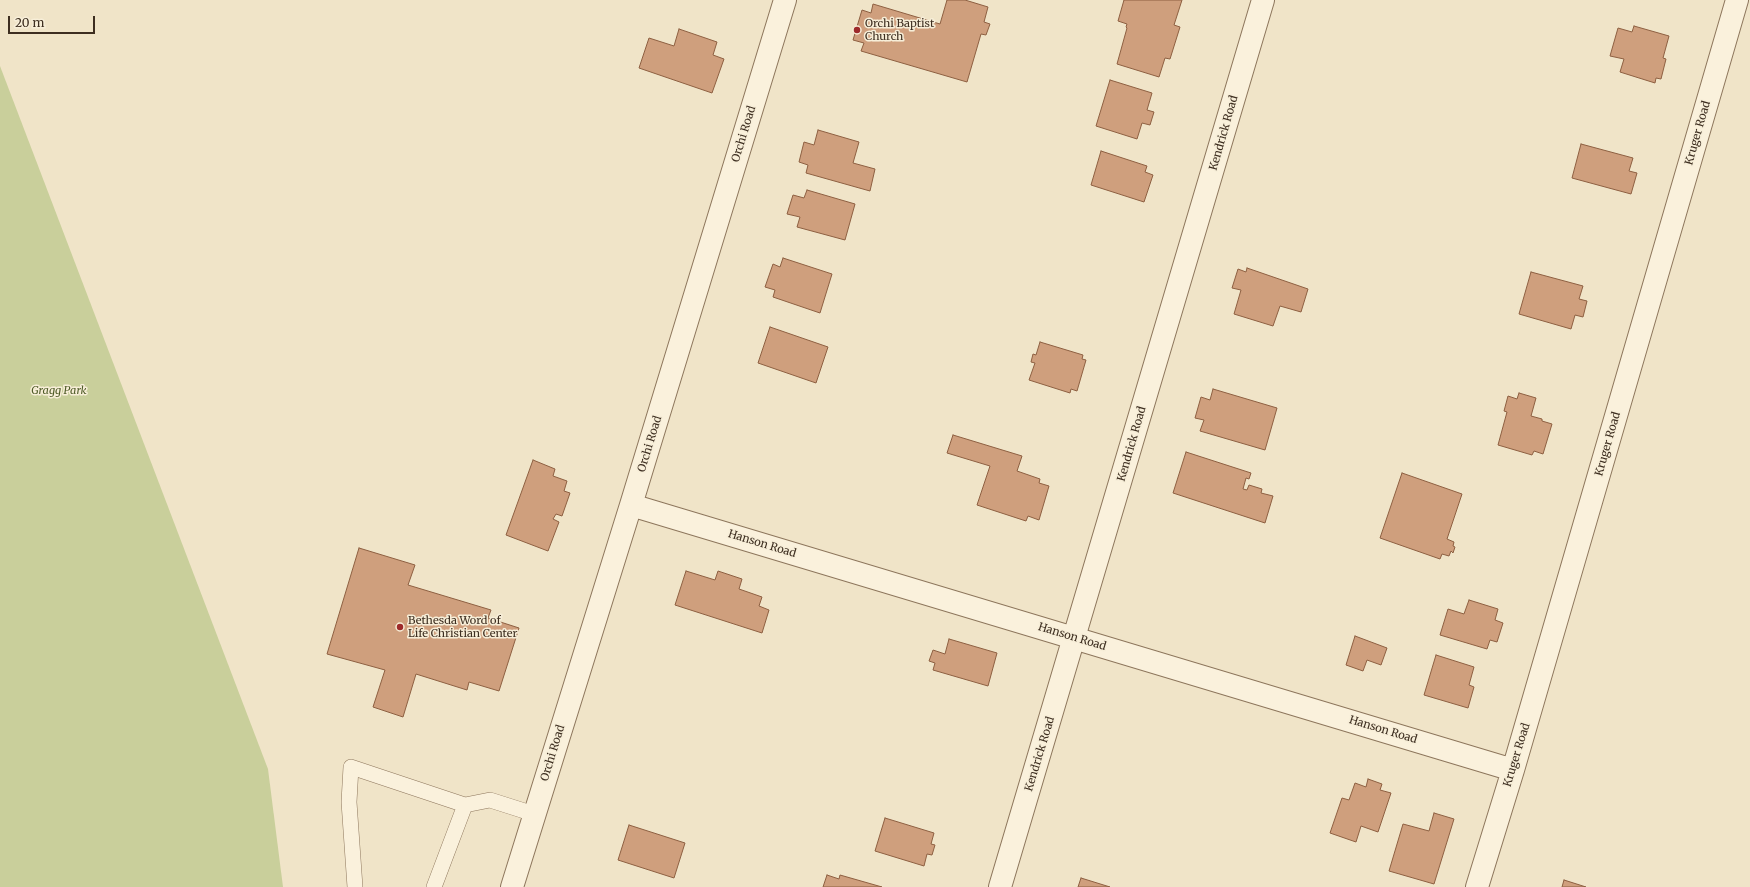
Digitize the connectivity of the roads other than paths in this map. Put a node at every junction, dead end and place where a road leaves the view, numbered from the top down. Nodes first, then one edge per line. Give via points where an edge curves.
1 (784, 0) edge
2 (1263, 0) edge
3 (1737, 0) edge
4 (632, 504) junction
5 (1075, 638) junction
6 (1513, 770) junction
7 (465, 805) junction
8 (534, 814) junction
9 (355, 887) edge
10 (434, 887) edge
11 (512, 887) edge
12 (1000, 887) edge
13 (1477, 887) edge

1 - 4 street, Orchi Road
2 - 5 street, Kendrick Road
3 - 6 street, Kruger Road
4 - 5 street, Hanson Road
4 - 8 street, Orchi Road
5 - 6 street, Hanson Road
5 - 12 street, Kendrick Road
6 - 13 street, Kruger Road
7 - 8 lane via 490,800
7 - 9 lane via 351,767 349,802
7 - 10 lane
8 - 11 street, Orchi Road

